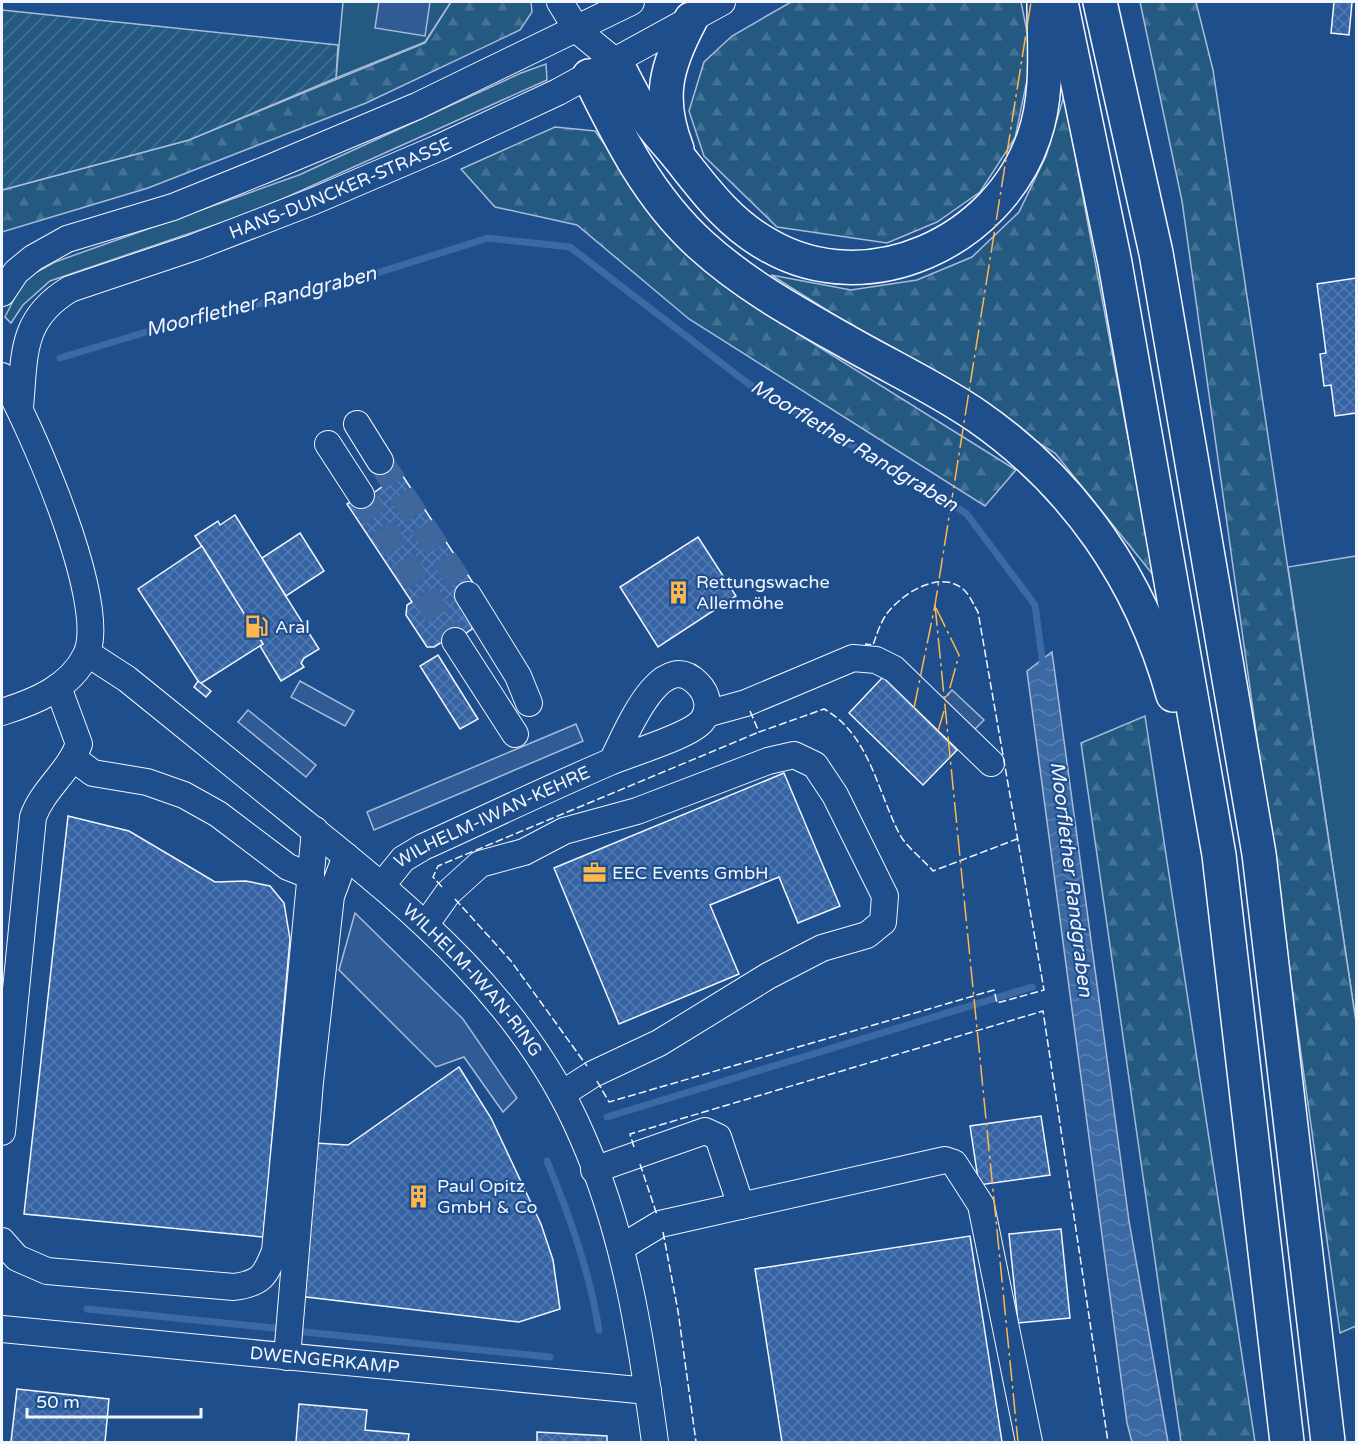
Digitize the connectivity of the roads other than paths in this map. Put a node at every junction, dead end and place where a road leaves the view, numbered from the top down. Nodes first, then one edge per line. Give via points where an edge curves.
1 (560, 2) edge
2 (631, 2) edge
3 (722, 2) edge
4 (1044, 2) edge
5 (1061, 2) edge
6 (1100, 2) edge
7 (691, 19) junction
8 (578, 30) junction
9 (602, 69) junction
10 (681, 159) junction
11 (2, 293) edge
12 (2, 376) edge
13 (20, 407) junction
14 (357, 424) dead end
15 (328, 444) dead end
16 (381, 461) tunnel mouth
17 (361, 495) tunnel mouth
18 (468, 595) tunnel mouth
19 (455, 641) tunnel mouth
20 (87, 653) junction
21 (58, 687) junction
22 (529, 703) dead end
23 (2, 712) edge
24 (706, 714) junction
25 (515, 734) dead end
26 (74, 759) junction
27 (612, 761) junction
28 (991, 763) dead end
29 (315, 830) junction
30 (1219, 855) junction
31 (346, 856) junction
32 (311, 876) junction
33 (382, 885) junction
34 (426, 924) junction
35 (562, 1094) junction
36 (2, 1132) edge
37 (594, 1170) junction
38 (741, 1206) junction
39 (2, 1241) edge
40 (622, 1247) junction
41 (2, 1329) edge
42 (289, 1339) junction
43 (648, 1391) junction
44 (655, 1443) edge
45 (1029, 1443) edge
46 (1287, 1443) edge
47 (1328, 1443) edge

1 - 8 street
2 - 8 street
3 - 7 street, HANS-DUNCKER-STRASSE
4 - 10 highway via 1043,91 1040,116 1026,156 1009,186 985,214 928,251 888,264 848,267 783,253 734,222 700,187
5 - 30 highway via 1115,263
6 - 47 highway via 1158,264 1259,854
7 - 9 street, HANS-DUNCKER-STRASSE
7 - 10 highway via 673,56 665,90 668,120
8 - 9 street
8 - 11 street via 417,106 267,169 173,207 67,239 16,272
9 - 10 highway
9 - 13 street, HANS-DUNCKER-STRASSE via 468,134 314,201 70,289 53,299 31,327 25,345
9 - 30 highway via 638,169 699,244 762,293 976,415 1043,469 1070,497 1123,572 1160,652
12 - 13 street, HANS-DUNCKER-STRASSE
13 - 20 street, HANS-DUNCKER-STRASSE via 85,585 90,627
14 - 16 street
15 - 17 street
18 - 22 street via 518,676
19 - 25 street
20 - 21 street
20 - 29 street, WILHELM-IWAN-RING via 127,679
21 - 23 street via 29,704
21 - 26 street via 79,744
24 - 27 street, WILHELM-IWAN-KEHRE via 697,726
24 - 27 street, WILHELM-IWAN-KEHRE via 706,697 697,682 683,674 668,676 654,686 641,704
24 - 28 street via 746,703 853,657 868,657 894,669
26 - 32 street via 93,773 147,782 184,795 218,814 288,867
26 - 36 street via 38,802 33,817
27 - 33 street, WILHELM-IWAN-KEHRE via 423,847 403,860
29 - 31 street, WILHELM-IWAN-RING
29 - 32 street
30 - 46 highway
31 - 33 street, WILHELM-IWAN-RING
31 - 42 street via 331,896 310,1082
32 - 39 street via 276,1239 266,1275 250,1285 234,1287 47,1271 17,1258
33 - 34 street, WILHELM-IWAN-RING
34 - 35 street, WILHELM-IWAN-RING via 487,985 526,1036
34 - 35 street via 448,893 480,864 524,852 564,831 637,811 768,760 794,755 815,765 835,795 885,896 883,921 867,936 822,948 768,976 660,1043 593,1074
35 - 37 street, WILHELM-IWAN-RING
37 - 38 street via 705,1131 718,1137
37 - 40 street, WILHELM-IWAN-RING
38 - 40 street via 660,1224
38 - 45 street via 945,1160 954,1163 981,1205
40 - 43 street, WILHELM-IWAN-RING
41 - 42 street, DWENGERKAMP
42 - 43 street, DWENGERKAMP
43 - 44 street, WILHELM-IWAN-RING

